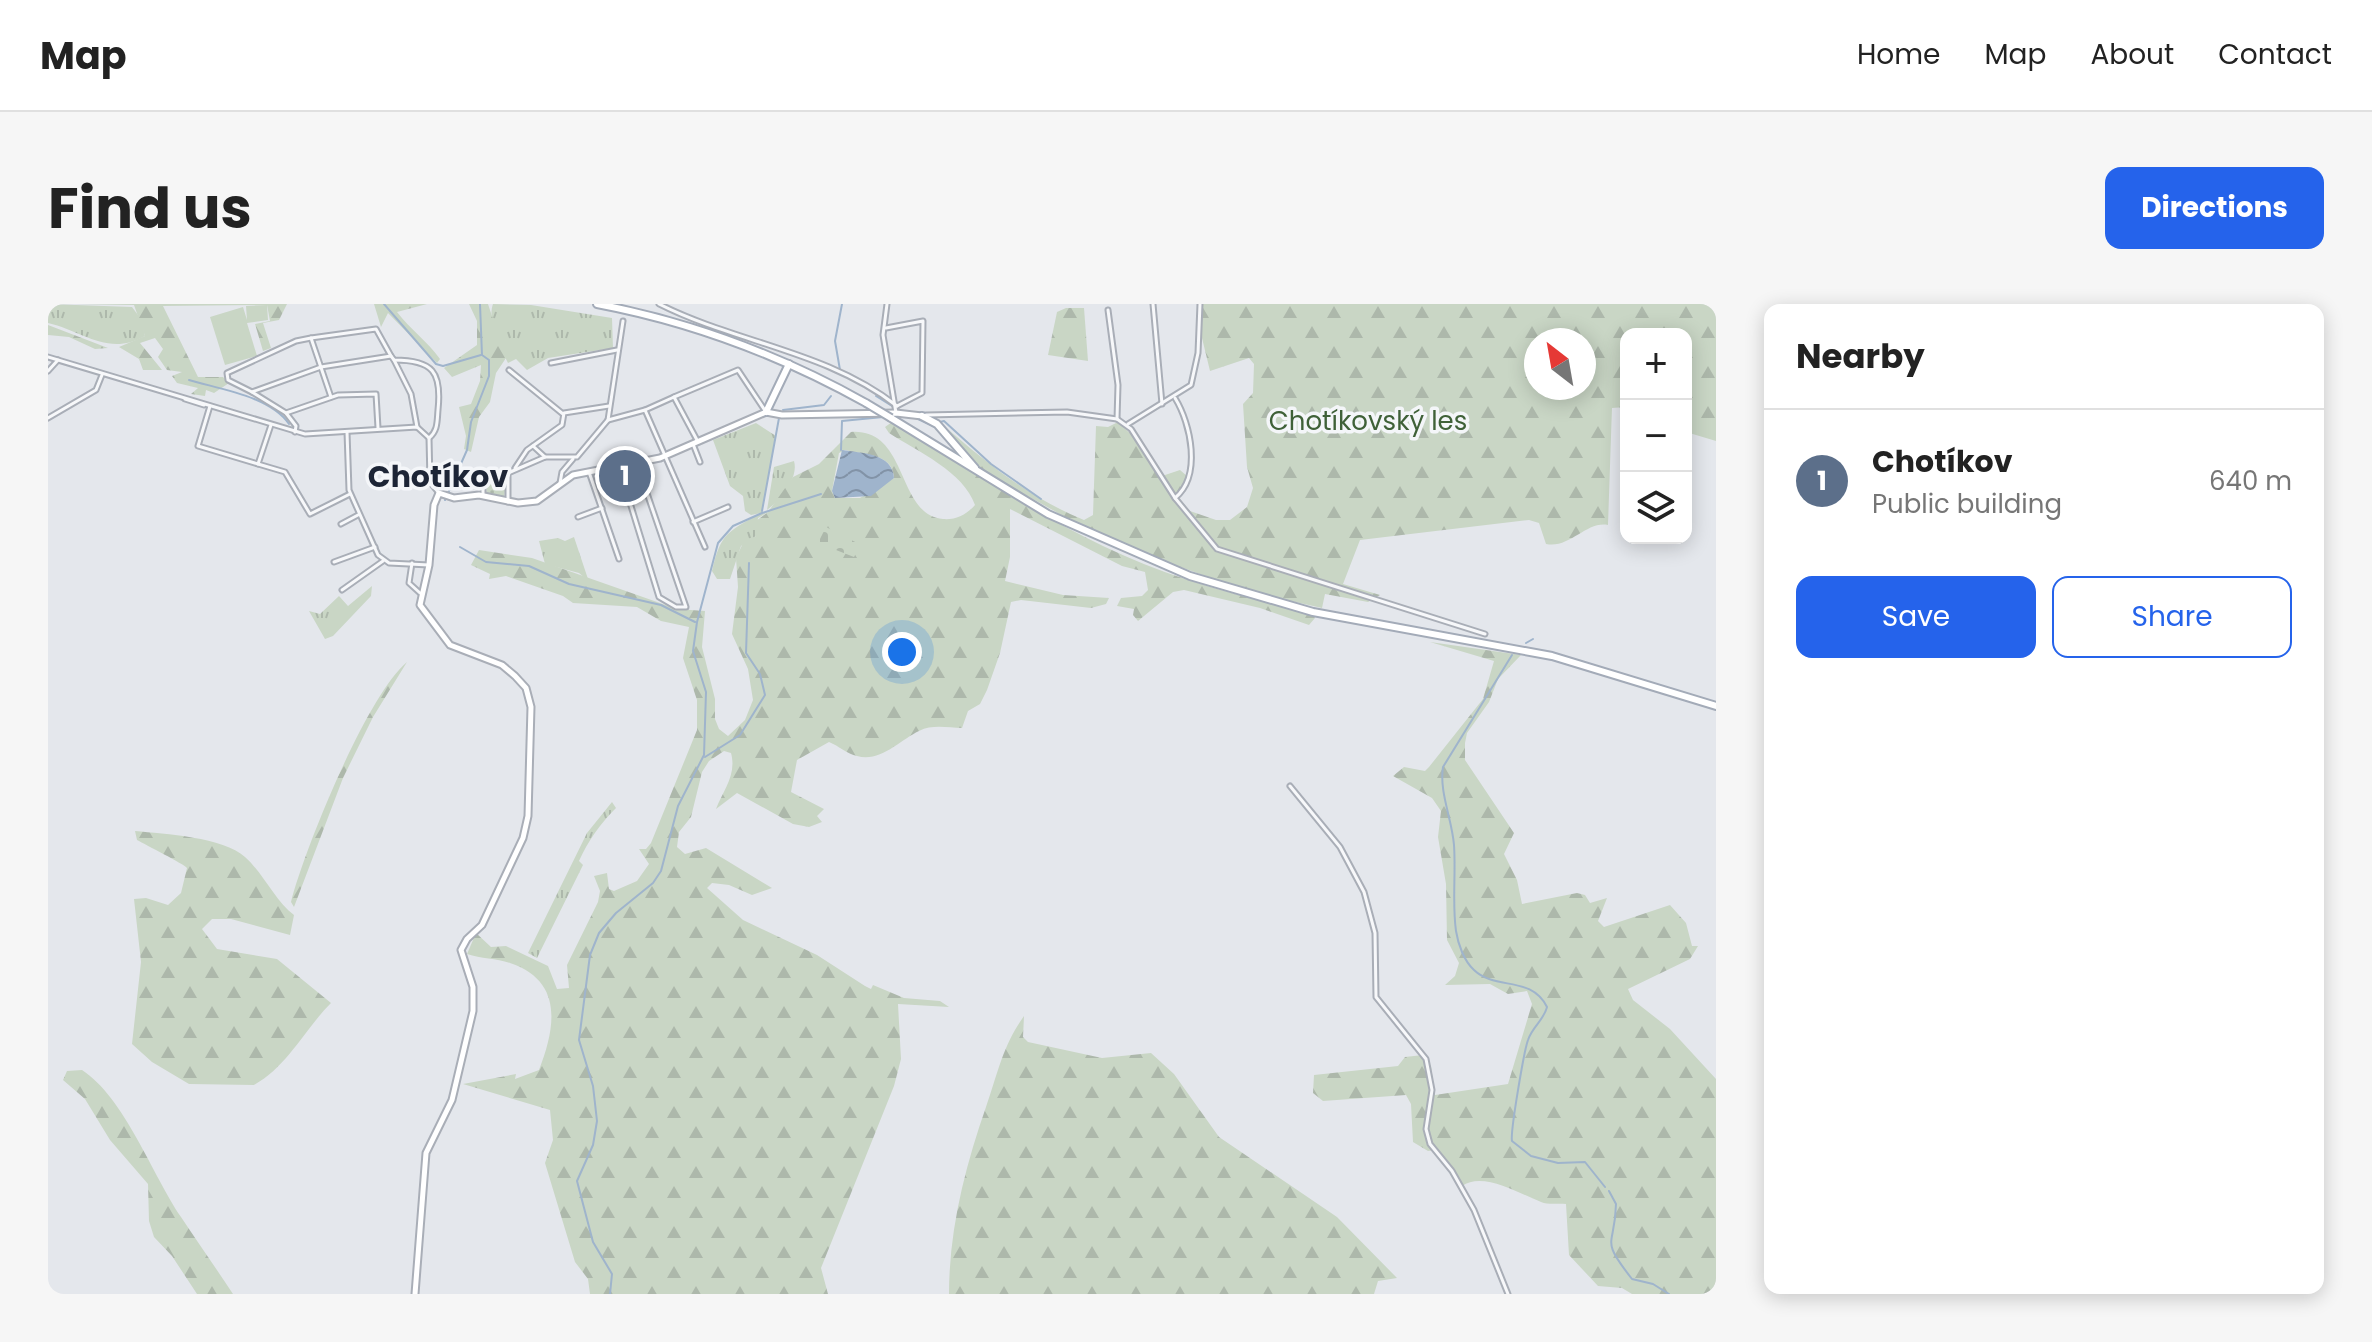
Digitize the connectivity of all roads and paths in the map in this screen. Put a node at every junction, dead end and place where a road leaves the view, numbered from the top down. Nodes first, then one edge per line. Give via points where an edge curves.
1 (597, 304) edge
2 (659, 304) edge
3 (887, 304) edge
4 (1153, 304) edge
5 (1200, 304) edge
6 (1108, 310) dead end
7 (623, 321) dead end
8 (886, 328) junction
9 (311, 338) junction
10 (617, 350) junction
11 (48, 357) edge
12 (393, 358) junction
13 (58, 360) junction
14 (551, 363) dead end
15 (789, 364) junction
16 (321, 367) junction
17 (509, 370) dead end
18 (48, 371) edge
19 (102, 373) junction
20 (252, 392) junction
21 (331, 397) junction
22 (674, 397) junction
23 (1175, 398) junction
24 (1162, 405) junction
25 (209, 406) junction
26 (610, 406) junction
27 (645, 410) junction
28 (766, 412) junction
29 (895, 412) junction
30 (286, 413) junction
31 (563, 414) junction
32 (922, 416) junction
33 (48, 418) edge
34 (1117, 419) junction
35 (608, 420) junction
36 (271, 425) junction
37 (1127, 425) junction
38 (417, 427) junction
39 (378, 429) junction
40 (295, 432) junction
41 (347, 432) junction
42 (429, 438) junction
43 (695, 443) junction
44 (533, 446) junction
45 (667, 455) junction
46 (545, 457) junction
47 (574, 458) junction
48 (700, 462) dead end
49 (258, 464) junction
50 (637, 464) junction
51 (619, 467) junction
52 (515, 468) junction
53 (456, 469) dead end
54 (589, 472) junction
55 (508, 473) junction
56 (483, 477) junction
57 (987, 478) junction
58 (560, 483) junction
59 (350, 494) junction
60 (444, 496) junction
61 (483, 496) junction
62 (1175, 498) junction
63 (508, 502) junction
64 (728, 507) dead end
65 (602, 508) junction
66 (358, 515) junction
67 (578, 517) dead end
68 (693, 522) junction
69 (341, 524) dead end
70 (375, 547) junction
71 (705, 547) dead end
72 (619, 559) dead end
73 (383, 561) junction
74 (334, 562) dead end
75 (412, 563) junction
76 (429, 565) junction
77 (342, 590) dead end
78 (420, 593) junction
79 (1485, 634) dead end
80 (1716, 706) edge
81 (1290, 786) dead end
82 (415, 1294) edge
83 (1508, 1294) edge

1 - 15 main road via 684,325
2 - 29 street via 858,381
3 - 8 street
4 - 24 street
5 - 23 street via 1191,385
6 - 34 street
7 - 10 street
8 - 29 street
8 - 29 street via 923,321 922,393
9 - 12 street via 376,329
9 - 16 street
9 - 20 street via 227,373 227,379
10 - 14 street
10 - 26 street
11 - 13 street
12 - 16 street
12 - 38 street via 411,394
12 - 42 street via 426,365 438,376 436,430
13 - 18 street
13 - 19 street
15 - 28 main road
15 - 29 main road, bridge
16 - 20 street
16 - 21 street
17 - 31 street
19 - 25 street
19 - 33 street via 96,390
20 - 30 street
21 - 30 street
21 - 39 street via 376,394
22 - 27 street
22 - 28 street via 738,370
22 - 43 street
23 - 24 street
23 - 62 street via 1187,419 1190,456 1190,480
24 - 37 street
25 - 36 street
25 - 49 street via 198,446
26 - 31 street
26 - 35 street
27 - 35 street
27 - 45 street
28 - 29 street
28 - 43 street
29 - 32 street
29 - 57 main road
30 - 40 street
31 - 44 street via 562,425
32 - 34 street via 1067,412
32 - 57 main road via 937,424
34 - 37 street
35 - 47 street
36 - 40 street
36 - 49 street
37 - 62 street
38 - 39 street
38 - 42 street
39 - 41 street
40 - 41 street
41 - 59 street
42 - 60 street via 430,482
43 - 45 street
43 - 48 street
44 - 46 street
44 - 52 street
45 - 50 street
45 - 68 street
46 - 47 street
46 - 52 street
47 - 58 street
49 - 59 street via 285,472 311,514
50 - 51 street
50 - 51 street via 686,607 659,597
51 - 54 street
52 - 55 street
53 - 56 street
54 - 58 street
54 - 65 street
55 - 56 street
55 - 63 street
56 - 61 street
57 - 80 main road via 1106,542 1233,591 1552,656
58 - 63 street via 540,500
59 - 66 street
60 - 61 street
60 - 76 street via 434,505
61 - 63 street
62 - 79 street via 1205,538 1224,553
64 - 68 street
65 - 67 street
65 - 72 street
66 - 69 street
66 - 70 street
68 - 71 street
70 - 73 street
70 - 74 street
73 - 75 street
73 - 77 street
75 - 76 street
75 - 78 street via 409,583
76 - 78 street
78 - 82 street via 422,610 445,641 502,665 526,688 531,707 523,838 482,925 461,950 473,987 473,1011 452,1100 426,1153
81 - 83 street via 1340,847 1364,892 1375,933 1376,997 1426,1059 1432,1090 1426,1129 1430,1144 1474,1210

